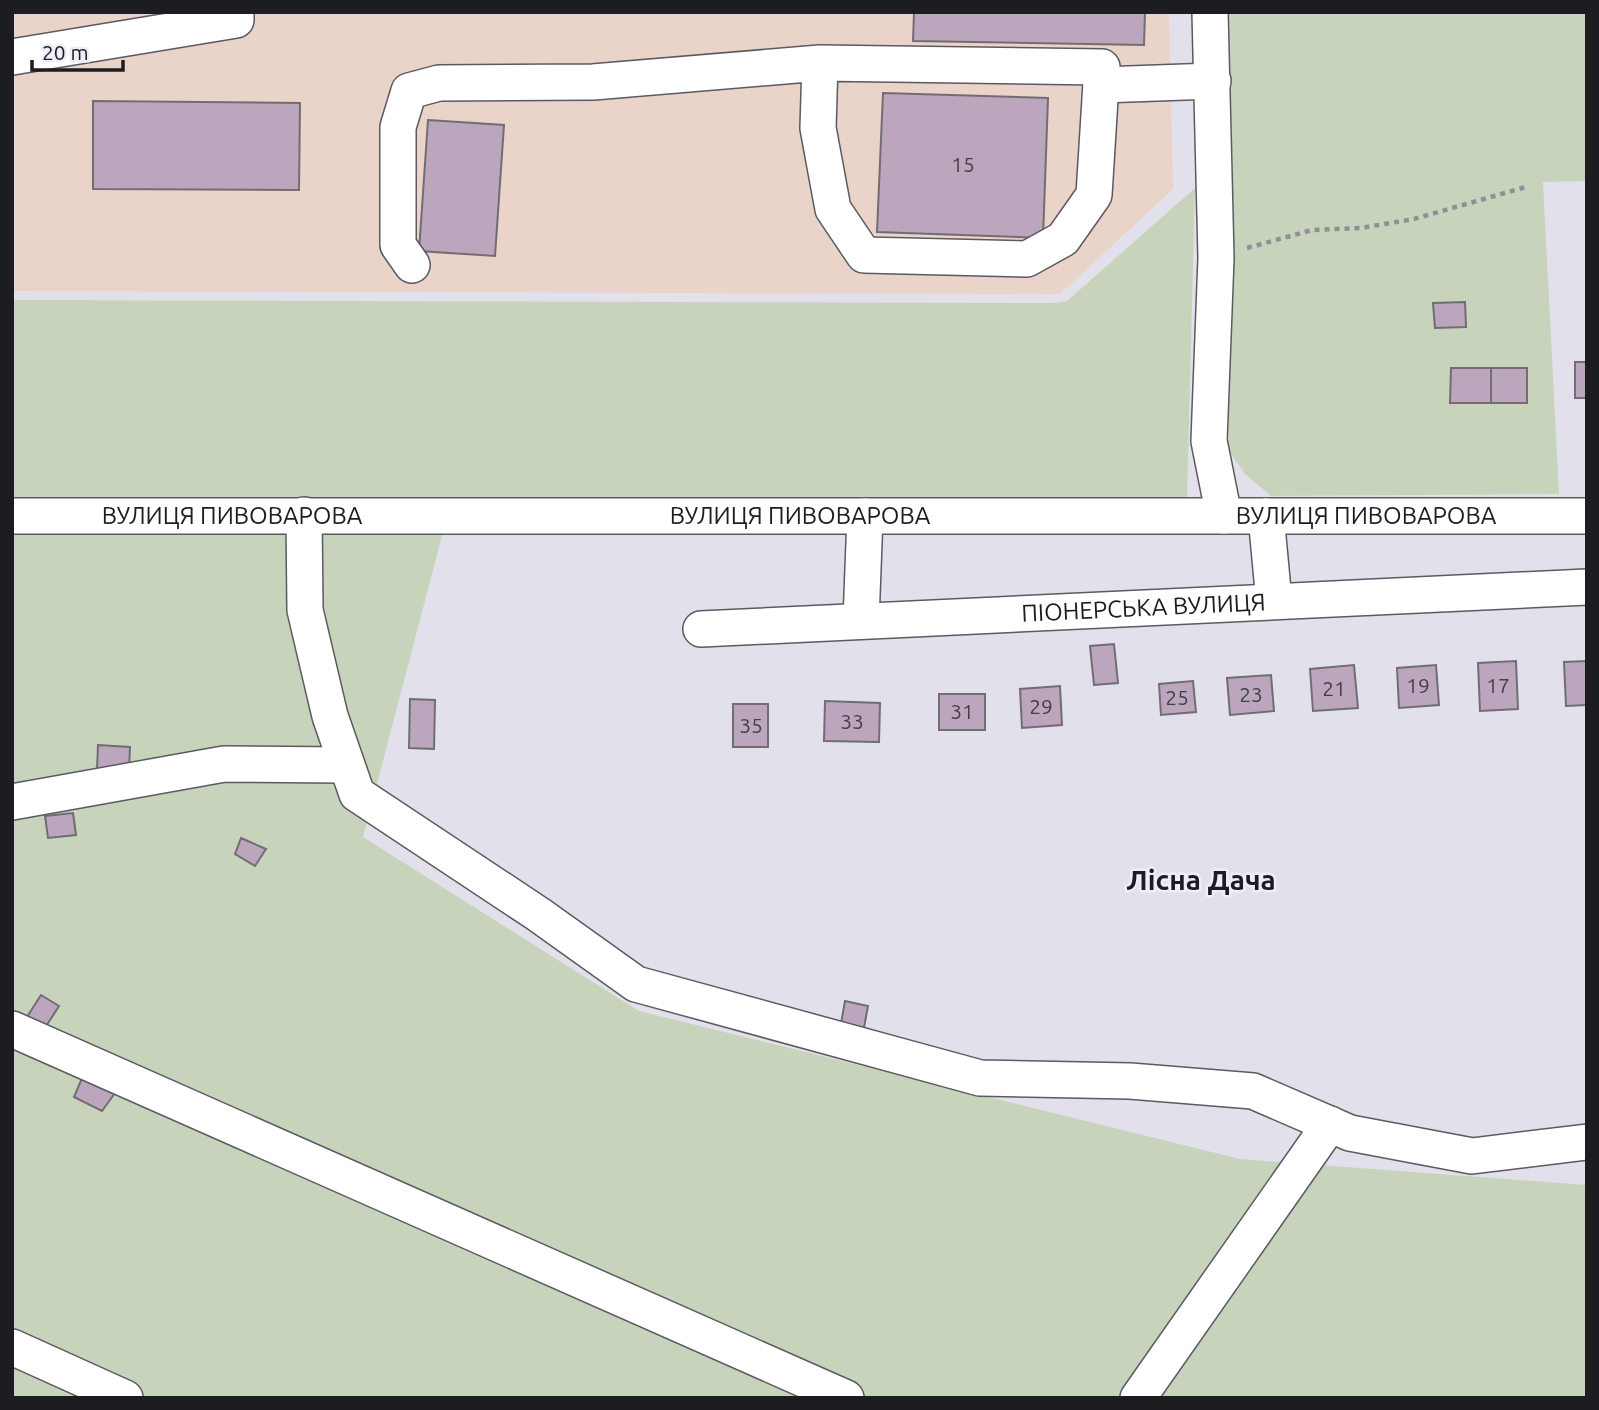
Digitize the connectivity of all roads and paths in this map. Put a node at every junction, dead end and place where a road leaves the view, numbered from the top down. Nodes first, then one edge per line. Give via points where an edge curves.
1 (236, 12) edge
2 (1210, 12) edge
3 (12, 57) edge
4 (820, 62) junction
5 (1213, 81) junction
6 (1101, 85) junction
7 (1529, 186) dead end
8 (1216, 258) junction
9 (412, 265) dead end
10 (304, 515) junction
11 (12, 516) edge
12 (865, 516) junction
13 (1224, 516) junction
14 (1266, 516) junction
15 (1587, 516) edge
16 (1587, 587) edge
17 (1274, 601) junction
18 (861, 621) junction
19 (701, 629) dead end
20 (346, 765) junction
21 (12, 802) edge
22 (12, 1029) edge
23 (1330, 1124) junction
24 (1587, 1142) edge
25 (12, 1347) edge
26 (125, 1398) edge
27 (846, 1398) edge
28 (1138, 1398) edge

1 - 3 street via 236,20
2 - 5 street
4 - 6 street via 1102,67
4 - 6 street via 818,128 833,209 864,255 1027,259 1063,239 1094,195
4 - 9 street via 593,82 439,83 409,91 398,127 398,245
5 - 6 street
5 - 8 street
7 - 8 path via 1415,219 1312,230
8 - 13 street via 1209,441
10 - 11 street, ВУЛИЦЯ ПИВОВАРОВА
10 - 12 street, ВУЛИЦЯ ПИВОВАРОВА
10 - 20 street via 305,610
12 - 13 street, ВУЛИЦЯ ПИВОВАРОВА
12 - 18 street
13 - 14 street, ВУЛИЦЯ ПИВОВАРОВА
14 - 15 street, ВУЛИЦЯ ПИВОВАРОВА
14 - 17 street
16 - 17 street, ПІОНЕРСЬКА ВУЛИЦЯ
17 - 18 street, ПІОНЕРСЬКА ВУЛИЦЯ
18 - 19 street, ПІОНЕРСЬКА ВУЛИЦЯ
20 - 21 street via 225,764
20 - 23 street via 357,794 636,984 980,1078 1130,1081 1253,1091
22 - 27 street
23 - 24 street via 1350,1133 1472,1156
23 - 28 street
25 - 26 street

